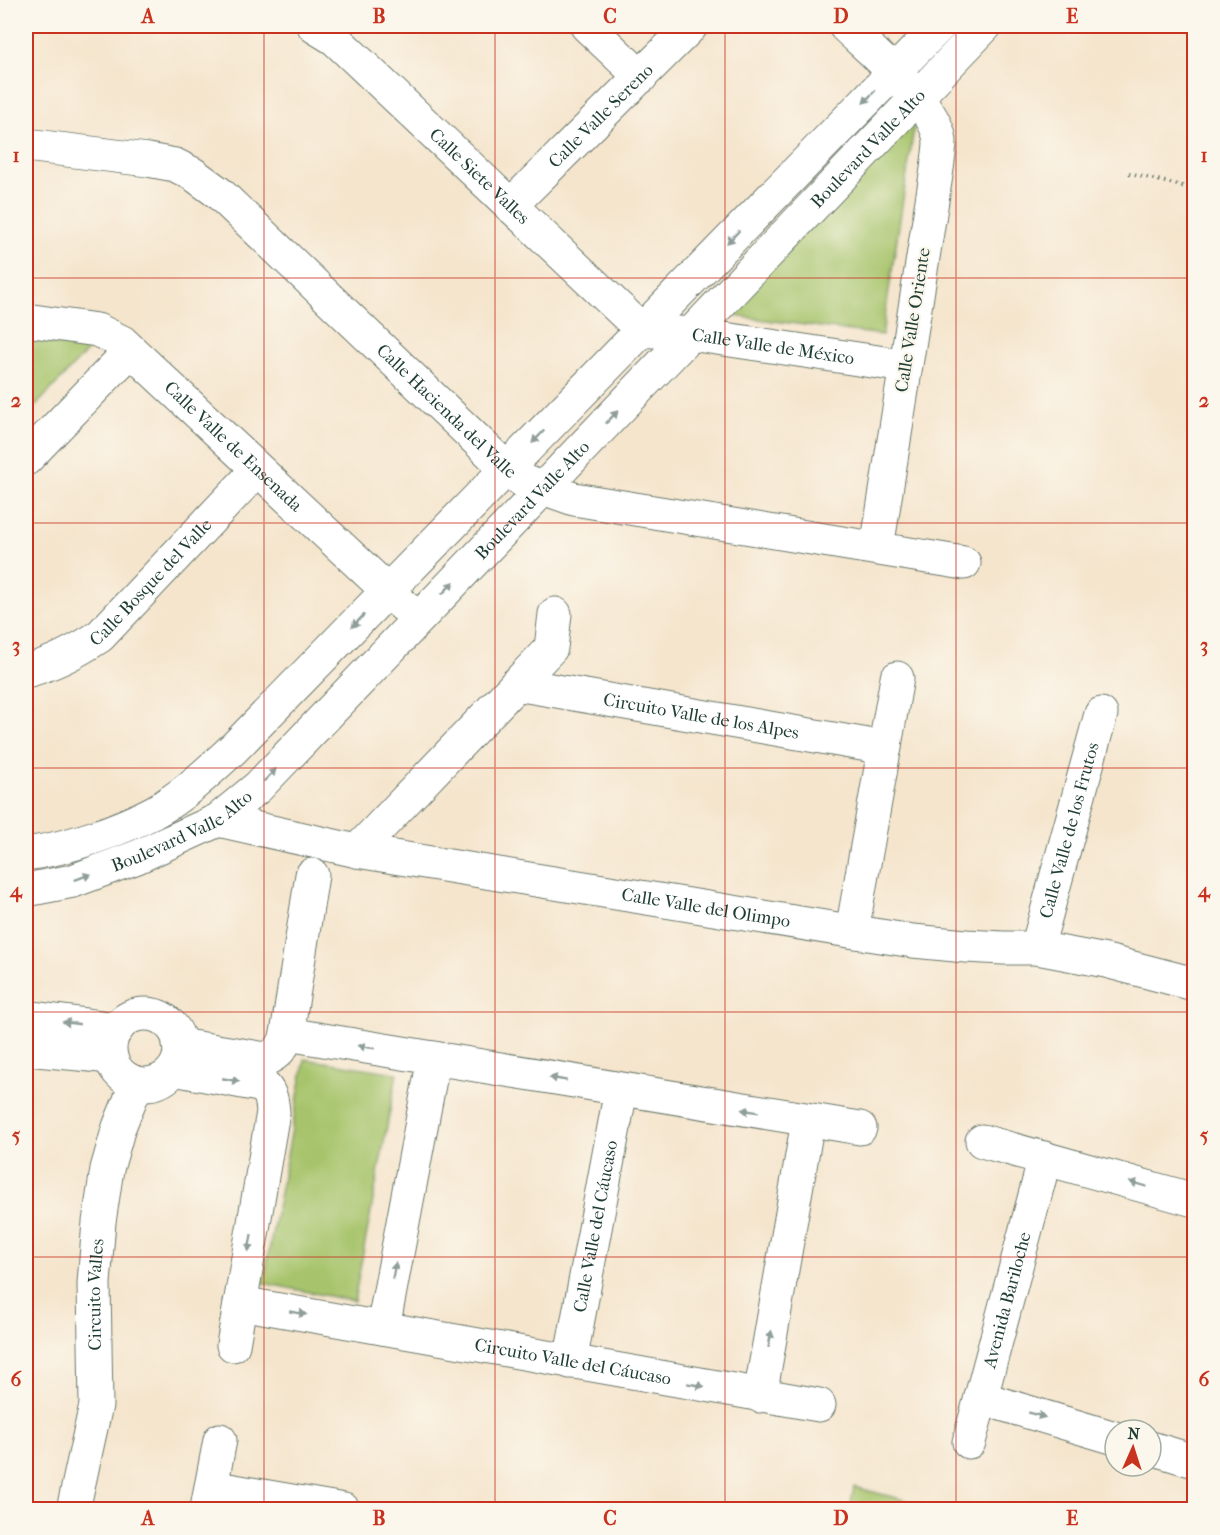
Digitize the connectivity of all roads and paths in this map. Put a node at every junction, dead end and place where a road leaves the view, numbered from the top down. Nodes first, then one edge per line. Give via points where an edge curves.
1 (314, 26) edge
2 (587, 26) edge
3 (692, 26) edge
4 (845, 26) edge
5 (939, 26) edge
6 (985, 26) edge
7 (894, 72) junction
8 (641, 77) junction
9 (917, 97) junction
10 (26, 145) edge
11 (1129, 173) dead end
12 (1194, 189) edge
13 (510, 206) junction
14 (26, 320) edge
15 (642, 330) junction
16 (690, 334) junction
17 (130, 351) junction
18 (905, 366) junction
19 (26, 459) edge
20 (507, 469) junction
21 (257, 470) junction
22 (543, 489) junction
23 (877, 548) junction
24 (964, 563) dead end
25 (388, 591) junction
26 (555, 614) dead end
27 (418, 620) junction
28 (26, 671) edge
29 (897, 678) dead end
30 (516, 684) junction
31 (1101, 714) dead end
32 (885, 748) junction
33 (218, 820) junction
34 (357, 851) junction
35 (26, 854) edge
36 (312, 874) dead end
37 (26, 890) edge
38 (852, 931) junction
39 (1037, 948) junction
40 (1194, 984) edge
41 (26, 1017) edge
42 (287, 1034) junction
43 (114, 1043) junction
44 (26, 1049) edge
45 (177, 1057) junction
46 (434, 1058) junction
47 (137, 1083) junction
48 (621, 1090) junction
49 (808, 1121) junction
50 (860, 1128) dead end
51 (982, 1141) dead end
52 (1045, 1158) junction
53 (1194, 1200) edge
54 (240, 1303) junction
55 (383, 1328) junction
56 (233, 1345) dead end
57 (570, 1362) junction
58 (760, 1396) junction
59 (981, 1398) junction
60 (819, 1405) dead end
61 (1103, 1434) edge
62 (220, 1440) dead end
63 (969, 1442) dead end
64 (1163, 1452) edge
65 (1194, 1461) edge
66 (209, 1498) edge
67 (73, 1509) edge
68 (344, 1509) edge

1 - 13 street, Calle Siete Valles via 335,39
2 - 8 street
3 - 8 street, Calle Valle Sereno
4 - 7 street, Calle Valle Oriente
5 - 7 street, Boulevard Valle Alto
6 - 9 street, Boulevard Valle Alto
7 - 9 street, Calle Valle Oriente
7 -> 15 street, Boulevard Valle Alto
8 - 13 street, Calle Valle Sereno
9 - 16 street, Boulevard Valle Alto
9 - 18 street, Calle Valle Oriente via 940,140
10 - 20 street, Calle Hacienda del Valle via 148,160 175,165 193,174 219,193
11 - 12 path
13 - 15 street, Calle Siete Valles
14 - 17 street, Calle Valle de Ensenada via 97,330 122,342
15 - 16 street, Calle Valle de México
15 -> 20 street, Boulevard Valle Alto
16 - 18 street, Calle Valle de México
22 -> 16 street, Boulevard Valle Alto
17 - 19 street
17 - 21 street, Calle Valle de Ensenada
18 - 23 street, Calle Valle Oriente
20 - 22 street, Calle Hacienda del Valle
20 - 25 street, Boulevard Valle Alto
21 - 25 street, Calle Valle de Ensenada
21 - 28 street, Calle Bosque del Valle via 100,636 75,652
22 - 23 street, Calle Hacienda del Valle via 574,499
27 -> 22 street, Boulevard Valle Alto
23 - 24 street, Calle Hacienda del Valle
25 - 27 street, Calle Valle de Ensenada
25 -> 35 street, Boulevard Valle Alto via 202,778 154,812 95,837
26 - 30 street via 551,648
33 -> 27 street, Boulevard Valle Alto via 258,787
29 - 32 street
30 - 32 street, Circuito Valle de los Alpes
30 - 34 street
31 - 39 street, Calle Valle de los Frutos
32 - 38 street
33 - 34 street, Calle Valle del Olimpo
37 -> 33 street, Boulevard Valle Alto via 73,881
34 - 38 street, Calle Valle del Olimpo
36 - 42 street
38 - 39 street, Calle Valle del Olimpo via 913,941
39 - 40 street, Calle Valle del Olimpo
43 -> 41 street
42 - 45 street via 280,1050 266,1059
46 -> 42 street
43 - 44 street
43 - 45 street via 127,1020 146,1014 156,1016 171,1027
43 - 47 street via 119,1073
45 - 47 street via 158,1082
45 -> 54 street via 264,1086 269,1092 273,1112
48 -> 46 street
55 -> 46 street
47 - 67 street, Circuito Valles via 107,1169 99,1222 94,1283 96,1405
49 -> 48 street
48 - 57 street, Calle Valle del Cáucaso
49 - 50 street
58 -> 49 street
51 - 52 street
53 -> 52 street
52 - 59 street, Avenida Bariloche
54 -> 55 street, Circuito Valle del Cáucaso
54 - 56 street
55 - 57 street, Circuito Valle del Cáucaso
57 -> 58 street, Circuito Valle del Cáucaso
58 - 60 street, Circuito Valle del Cáucaso
59 -> 61 street
59 - 63 street, Avenida Bariloche
62 - 66 street
64 - 65 street
66 - 68 street

